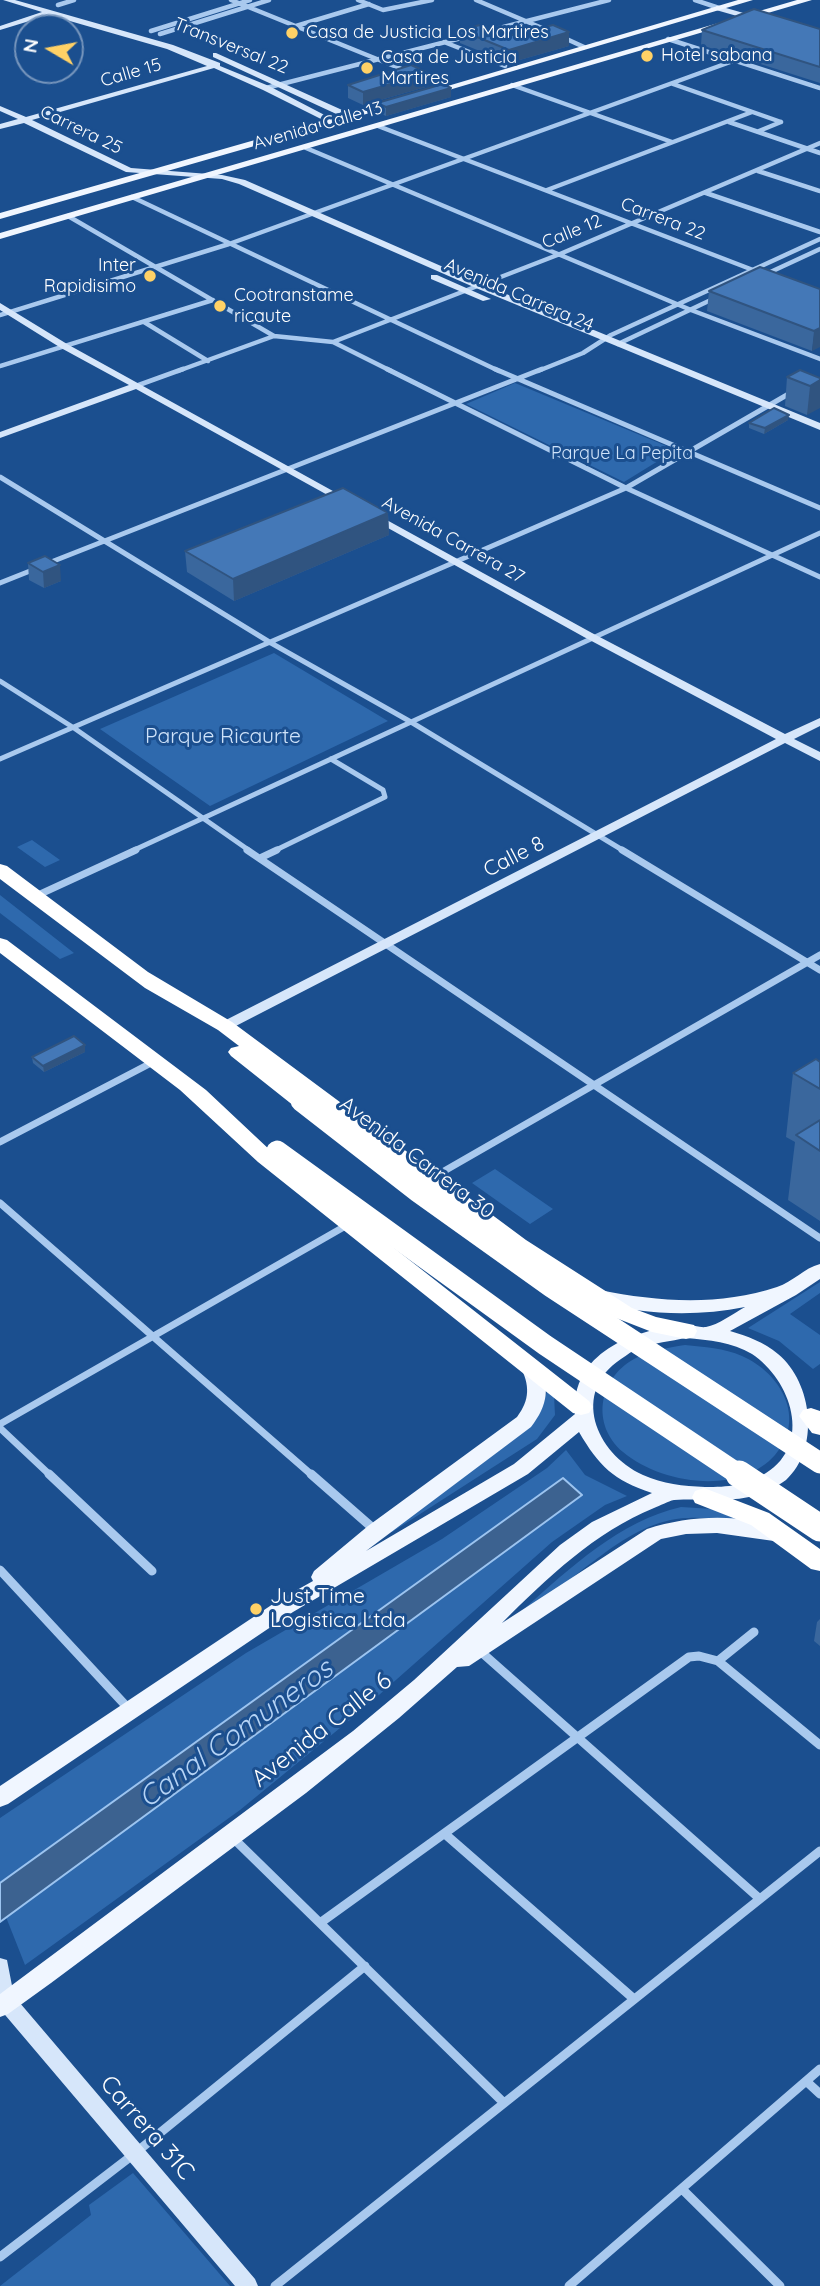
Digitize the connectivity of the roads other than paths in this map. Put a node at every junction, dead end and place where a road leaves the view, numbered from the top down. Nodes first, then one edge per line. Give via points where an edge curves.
1 (7, 0) edge
2 (40, 0) edge
3 (74, 0) edge
4 (231, 0) edge
5 (250, 0) edge
6 (269, 0) edge
7 (358, 0) edge
8 (432, 0) edge
9 (476, 0) edge
10 (609, 0) edge
11 (695, 0) edge
12 (748, 0) edge
13 (807, 0) edge
14 (239, 3) junction
15 (369, 4) junction
16 (61, 6) junction
17 (248, 7) junction
18 (719, 8) junction
19 (47, 10) junction
20 (748, 17) junction
21 (527, 21) junction
22 (763, 21) edge
23 (0, 25) edge
24 (296, 26) junction
25 (155, 33) junction
26 (668, 39) junction
27 (444, 42) junction
28 (197, 47) dead end
29 (584, 47) junction
30 (206, 51) dead end
31 (378, 59) junction
32 (230, 61) junction
33 (733, 61) junction
34 (216, 65) junction
35 (505, 66) dead end
36 (282, 84) junction
37 (672, 84) junction
38 (512, 86) junction
39 (448, 87) junction
40 (266, 88) junction
41 (820, 88) edge
42 (423, 94) edge
43 (410, 98) edge
44 (0, 108) edge
45 (752, 112) junction
46 (589, 114) junction
47 (348, 116) junction
48 (24, 120) junction
49 (332, 121) junction
50 (728, 122) junction
51 (378, 126) junction
52 (0, 127) edge
53 (758, 132) junction
54 (672, 142) junction
55 (820, 144) edge
56 (306, 148) junction
57 (808, 149) junction
58 (820, 153) edge
59 (464, 159) junction
60 (758, 171) junction
61 (150, 173) junction
62 (208, 175) junction
63 (393, 185) junction
64 (546, 191) junction
65 (820, 191) edge
66 (706, 193) junction
67 (132, 197) junction
68 (315, 214) junction
69 (0, 216) edge
70 (71, 217) junction
71 (303, 218) junction
72 (633, 224) junction
73 (820, 232) edge
74 (0, 236) edge
75 (368, 237) junction
76 (820, 239) edge
77 (355, 242) junction
78 (229, 244) junction
79 (820, 249) edge
80 (560, 254) junction
81 (158, 268) junction
82 (753, 270) junction
83 (765, 274) junction
84 (776, 279) edge
85 (753, 280) edge
86 (479, 286) junction
87 (465, 291) junction
88 (716, 298) edge
89 (212, 300) junction
90 (679, 304) junction
91 (691, 310) junction
92 (3, 311) edge
93 (388, 320) junction
94 (144, 322) junction
95 (274, 336) junction
96 (605, 338) junction
97 (333, 342) junction
98 (618, 344) junction
99 (595, 345) junction
100 (64, 346) junction
101 (820, 359) edge
102 (208, 361) junction
103 (0, 366) edge
104 (516, 379) junction
105 (136, 386) junction
106 (799, 388) edge
107 (458, 404) junction
108 (762, 409) junction
109 (820, 427) edge
110 (0, 435) edge
111 (820, 438) edge
112 (690, 451) junction
113 (287, 469) junction
114 (0, 477) edge
115 (626, 488) junction
116 (357, 507) edge
117 (820, 508) edge
118 (368, 512) edge
119 (820, 533) edge
120 (107, 540) junction
121 (773, 555) junction
122 (457, 562) junction
123 (820, 577) edge
124 (0, 583) edge
125 (595, 638) junction
126 (271, 643) junction
127 (0, 681) edge
128 (820, 721) edge
129 (411, 722) junction
130 (74, 728) junction
131 (786, 739) junction
132 (820, 757) edge
133 (0, 759) edge
134 (331, 759) junction
135 (202, 819) junction
136 (597, 836) junction
137 (260, 858) junction
138 (0, 870) edge
139 (35, 897) junction
140 (0, 944) edge
141 (387, 944) junction
142 (820, 955) edge
143 (807, 962) junction
144 (820, 970) edge
145 (142, 976) junction
146 (225, 1026) junction
147 (153, 1062) junction
148 (596, 1084) junction
149 (189, 1089) junction
150 (0, 1142) edge
151 (432, 1178) junction
152 (0, 1203) edge
153 (350, 1223) junction
154 (820, 1238) edge
155 (820, 1270) edge
156 (789, 1291) junction
157 (595, 1294) junction
158 (685, 1331) junction
159 (711, 1333) junction
160 (152, 1337) junction
161 (530, 1366) junction
162 (815, 1410) edge
163 (582, 1413) junction
164 (0, 1426) edge
165 (820, 1462) edge
166 (671, 1493) junction
167 (704, 1497) junction
168 (820, 1528) edge
169 (375, 1531) junction
170 (781, 1534) junction
171 (820, 1562) edge
172 (0, 1570) edge
173 (152, 1571) dead end
174 (286, 1606) junction
175 (754, 1632) dead end
176 (474, 1645) junction
177 (718, 1661) junction
178 (130, 1711) junction
179 (576, 1737) junction
180 (820, 1745) edge
181 (0, 1798) edge
182 (445, 1834) junction
183 (232, 1836) junction
184 (820, 1851) edge
185 (760, 1899) junction
186 (320, 1923) junction
187 (0, 1966) edge
188 (365, 1966) junction
189 (634, 1999) junction
190 (2, 2002) edge
191 (820, 2069) edge
192 (806, 2081) junction
193 (820, 2094) edge
194 (504, 2103) junction
195 (134, 2154) junction
196 (681, 2189) junction
197 (0, 2257) edge
198 (248, 2286) edge
199 (275, 2286) edge
200 (569, 2286) edge
201 (780, 2286) edge

1 - 19 main road
2 - 16 main road
3 - 16 street
4 - 14 street
5 - 14 street
6 - 17 street
7 - 15 street
8 - 15 street via 383,10
9 - 21 street
10 - 21 street
11 - 18 street
12 - 18 main road
13 - 20 main road, Avenida Calle 13
14 - 17 street
14 - 25 street
15 - 24 street
16 - 19 main road
16 - 25 main road, Transversal 22
17 - 24 street
17 - 25 street
18 - 20 main road
18 - 29 main road
19 - 23 main road
19 - 34 main road, Transversal 22 via 152,40
20 - 22 main road
20 - 26 main road, Avenida Calle 13
21 - 27 street
21 - 29 street
24 - 31 street
25 - 28 main road, Transversal 22
26 - 33 street
26 - 38 main road, Avenida Calle 13
27 - 31 street
27 - 35 street
29 - 39 main road
30 - 32 main road, Transversal 22
31 - 36 street
31 - 39 street
32 - 34 main road, Calle 15
32 - 36 main road, Transversal 22
33 - 37 street
33 - 41 street
34 - 40 main road, Transversal 22
34 - 48 main road, Calle 15
36 - 40 street
36 - 47 main road, Transversal 22
37 - 45 street
37 - 46 street
38 - 46 street
38 - 51 main road, Avenida Calle 13
39 - 42 main road
40 - 49 main road, Transversal 22
43 - 47 main road, Avenida Calle 13
44 - 48 main road, Carrera 25
45 - 50 street
45 - 53 street via 781,122
46 - 54 street
46 - 59 street
47 - 49 main road, Avenida Calle 13
48 - 52 main road, Calle 15
48 - 61 main road, Carrera 25 via 123,168
49 - 61 main road, Avenida Calle 13
50 - 53 street
50 - 54 street
51 - 56 main road, Avenida Calle 13
51 - 59 street, Carrera 22
53 - 57 street
54 - 64 street
55 - 57 street, Calle 12
56 - 62 main road, Avenida Calle 13
56 - 63 street
57 - 58 street
57 - 60 street, Calle 12
59 - 63 street
59 - 64 street, Carrera 22
60 - 65 street
60 - 66 street, Calle 12
61 - 62 main road, Avenida Carrera 24
61 - 69 main road, Avenida Calle 13
62 - 67 main road, Avenida Calle 13
62 - 68 main road, Avenida Carrera 24 via 242,181
62 - 71 main road, Avenida Carrera 24
63 - 68 street
63 - 80 street
64 - 72 street, Carrera 22
66 - 72 street, Calle 12
66 - 73 street
67 - 70 main road, Avenida Calle 13
67 - 78 street
68 - 71 street
68 - 75 main road, Avenida Carrera 24
70 - 74 main road, Avenida Calle 13
70 - 81 street
71 - 77 main road, Avenida Carrera 24
71 - 78 street
72 - 80 street, Calle 12
72 - 82 street, Carrera 22
75 - 77 main road
75 - 86 main road, Avenida Carrera 24
76 - 82 street
77 - 87 main road, Avenida Carrera 24
78 - 81 street
78 - 93 street
79 - 83 street
80 - 86 street, Calle 12
80 - 90 street
81 - 89 street
81 - 92 street
82 - 83 street, Carrera 22
82 - 90 street
83 - 84 street, Carrera 22
83 - 85 street
86 - 87 street, Calle 12
86 - 96 main road, Avenida Carrera 24
87 - 93 street, Calle 12
87 - 99 main road, Avenida Carrera 24
88 - 91 street
89 - 94 street
89 - 95 street
90 - 91 street
90 - 96 street
91 - 98 street
91 - 101 street
92 - 100 main road, Avenida Carrera 27
93 - 97 street, Calle 12
93 - 104 street
94 - 100 street
94 - 102 street
95 - 97 street
95 - 102 street
96 - 98 main road, Avenida Carrera 24
96 - 99 street
97 - 107 street
98 - 108 main road, Avenida Carrera 24
99 - 104 street
99 - 108 main road, Avenida Carrera 24
100 - 103 street
100 - 105 main road, Avenida Carrera 27
102 - 105 street
104 - 107 street
104 - 112 street
105 - 110 main road
105 - 113 main road, Avenida Carrera 27
106 - 108 street
107 - 113 street
107 - 115 street
108 - 109 main road, Avenida Carrera 24
108 - 111 main road, Avenida Carrera 24
108 - 112 street
112 - 115 street
112 - 117 street
113 - 116 main road, Avenida Carrera 27
113 - 120 street
114 - 120 street
115 - 121 street
115 - 122 street
118 - 122 main road, Avenida Carrera 27
119 - 121 street
120 - 124 street
120 - 126 street
121 - 123 street
121 - 125 street
122 - 125 main road, Avenida Carrera 27
122 - 126 street
125 - 129 street
125 - 131 main road, Avenida Carrera 27
126 - 129 street
126 - 130 street
127 - 130 street
128 - 131 main road, Calle 8
129 - 134 street
129 - 136 street
130 - 133 street
130 - 135 street
131 - 132 main road, Avenida Carrera 27
131 - 136 main road, Calle 8
134 - 135 street
134 - 137 street via 383,790 385,797
135 - 137 street
135 - 139 street
136 - 141 main road, Calle 8
136 - 143 street
137 - 141 street
138 - 139 highway, Avenida Carrera 30
139 - 145 highway, Avenida Carrera 30
140 - 147 highway
141 - 146 main road, Calle 8
141 - 148 street
142 - 143 street
143 - 144 street
143 - 148 street
145 - 146 highway
145 - 165 highway, Avenida Carrera 30, bridge via 418,1192 551,1287
146 - 151 highway
147 - 149 highway
147 - 150 street
148 - 151 street
148 - 154 street
149 - 153 highway via 265,1157
149 - 168 highway, bridge via 526,1332
151 - 157 highway via 518,1245
152 - 160 street
153 - 160 street
153 - 161 highway
155 - 156 main road
156 - 157 main road via 692,1309 650,1307
156 - 159 main road
157 - 158 highway via 638,1318
158 - 159 main road
158 - 163 main road via 634,1342 606,1358 588,1380
159 - 162 main road via 740,1340 786,1367
160 - 164 street
160 - 169 street
161 - 163 highway
161 - 169 main road via 539,1390 524,1422
162 - 167 main road via 809,1437 782,1473 760,1486
163 - 166 main road via 588,1435 611,1465 649,1487
163 - 174 main road via 521,1469
164 - 173 street
166 - 167 main road
166 - 176 main road, Avenida Calle 6 via 625,1512 576,1543 550,1564
167 - 170 highway via 760,1519
169 - 174 main road
170 - 171 highway
170 - 176 main road via 701,1523 666,1529
172 - 178 street
174 - 178 main road
175 - 177 street
176 - 179 street
176 - 183 main road, Avenida Calle 6
177 - 179 street via 699,1656 681,1660
177 - 180 street
178 - 181 main road
179 - 182 street
179 - 185 street
182 - 186 street
182 - 189 street
183 - 186 street
183 - 190 main road, Avenida Calle 6
184 - 185 street
185 - 189 street
186 - 188 street
187 - 190 main road
188 - 194 street
188 - 195 street
189 - 194 street
190 - 195 main road, Carrera 31C
191 - 192 street
192 - 193 street
192 - 196 street
194 - 199 street
195 - 197 street
195 - 198 main road, Carrera 31C
196 - 200 street
196 - 201 street

